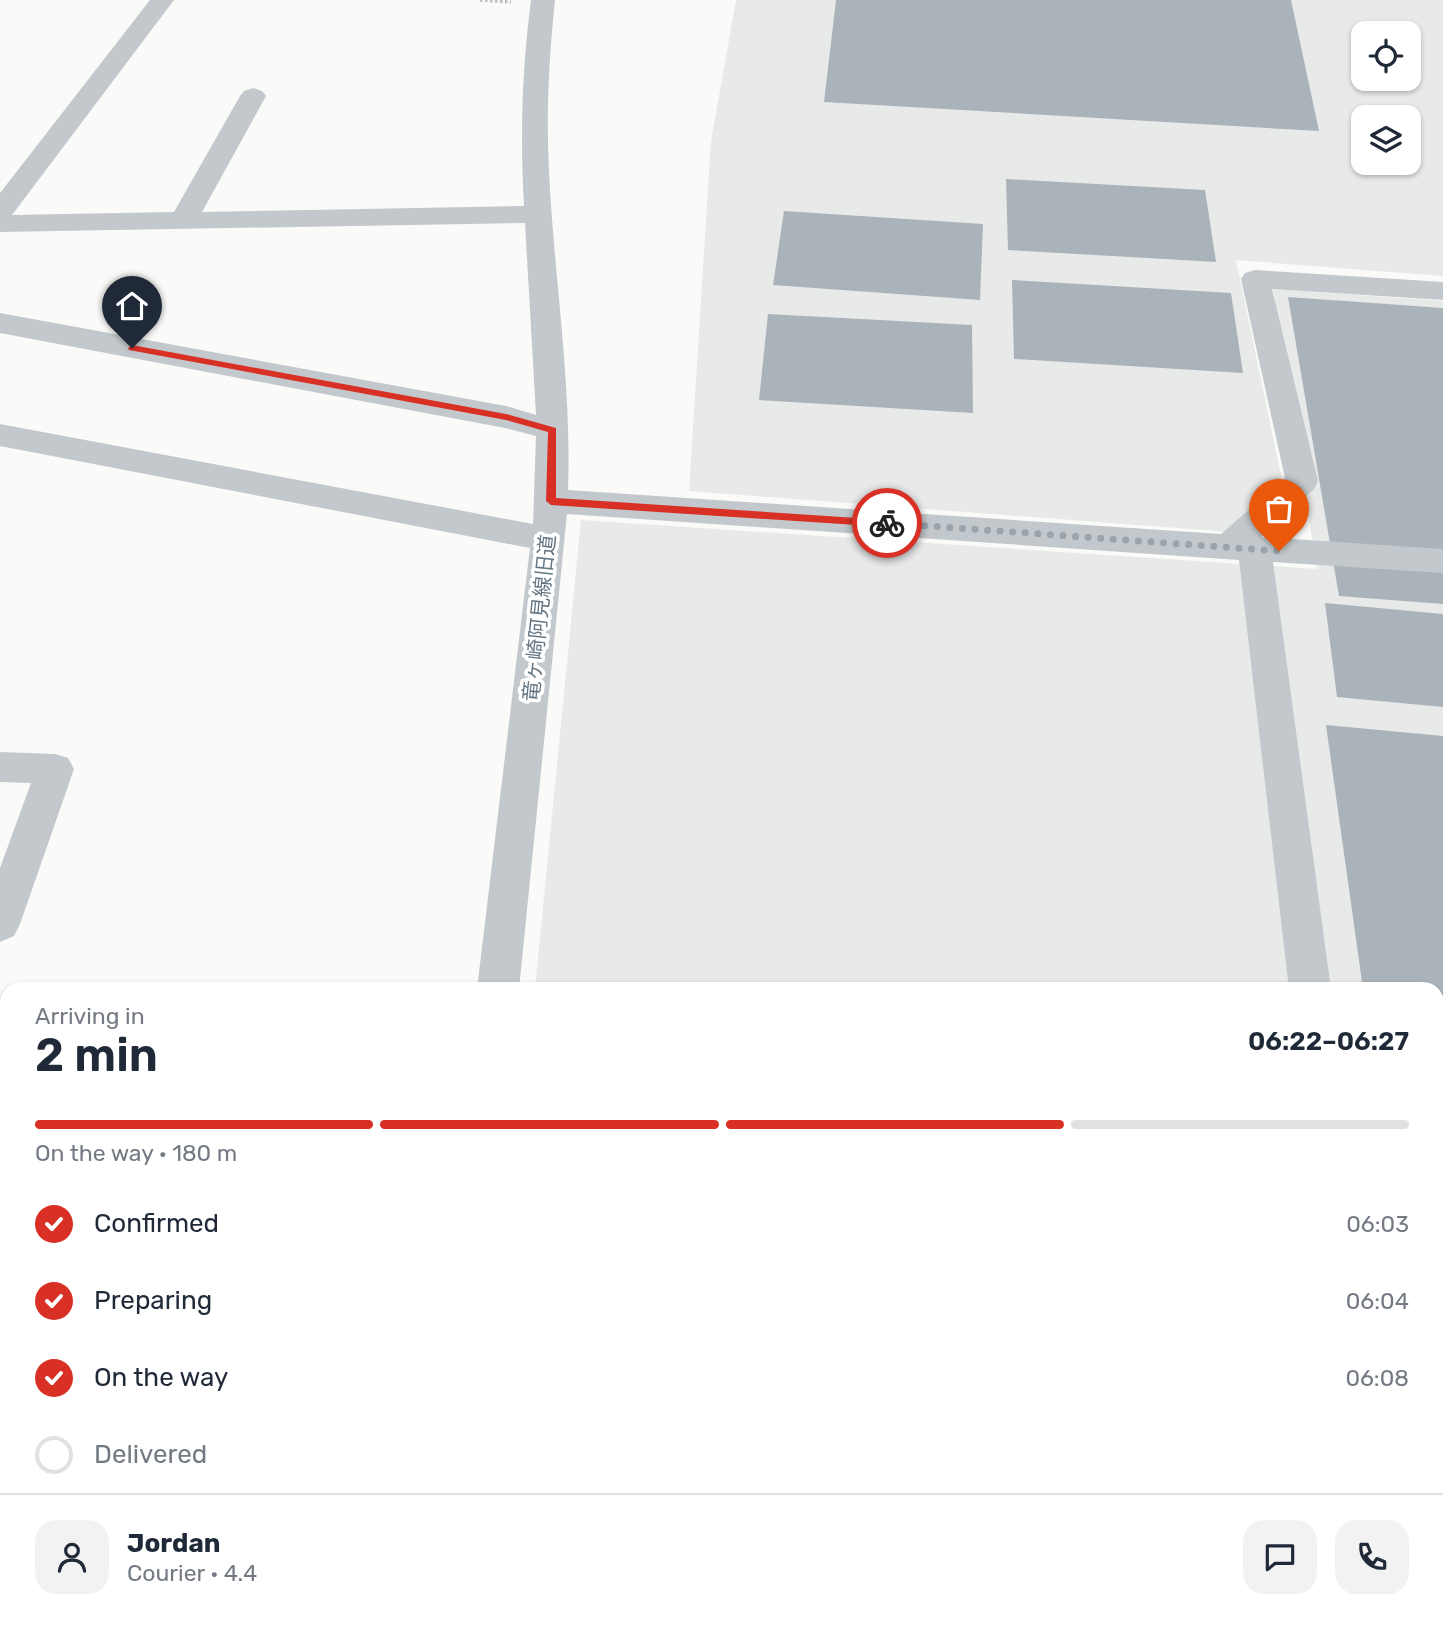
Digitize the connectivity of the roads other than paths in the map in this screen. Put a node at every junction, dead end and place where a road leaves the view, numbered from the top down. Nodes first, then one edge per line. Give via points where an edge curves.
1 (162, 0) edge
2 (543, 0) edge
3 (253, 96) dead end
4 (0, 212) edge
5 (538, 214) junction
6 (182, 222) junction
7 (0, 223) edge
8 (1443, 291) edge
9 (0, 323) edge
10 (552, 430) junction
11 (0, 435) edge
12 (551, 501) junction
13 (548, 539) junction
14 (1241, 549) junction
15 (1443, 561) edge
16 (0, 767) edge
17 (0, 924) edge
18 (499, 982) edge
19 (1309, 982) edge

1 - 4 street
2 - 5 street, 竜ヶ崎阿見線旧道 via 535,90
3 - 6 street
5 - 6 street
5 - 10 street, 竜ヶ崎阿見線旧道
6 - 7 street
8 - 14 street via 1255,279 1303,481
9 - 10 street via 506,417
10 - 12 street, 竜ヶ崎阿見線旧道
11 - 13 street
12 - 13 street, 竜ヶ崎阿見線旧道
12 - 14 street
13 - 18 street, 竜ヶ崎阿見線旧道
14 - 15 street
14 - 19 street
16 - 17 street via 55,769

